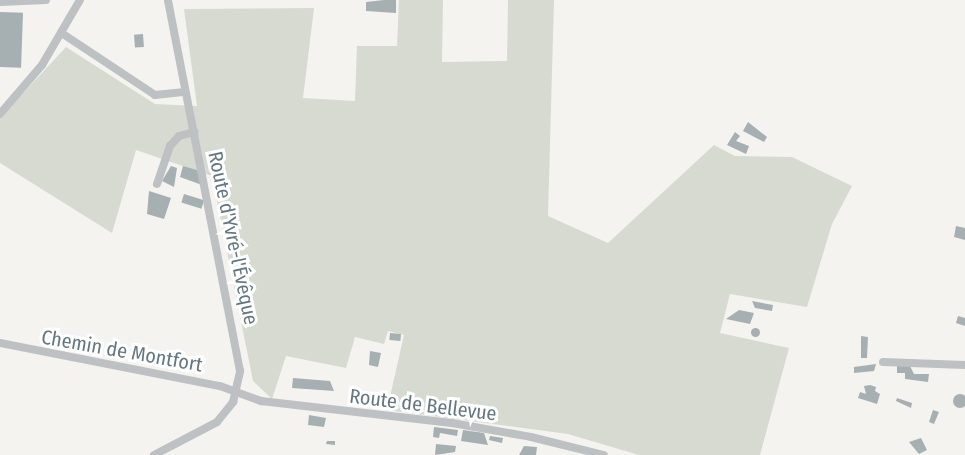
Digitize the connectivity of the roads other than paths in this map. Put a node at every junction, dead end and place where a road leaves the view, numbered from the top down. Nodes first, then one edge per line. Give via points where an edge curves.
1 (80, 0) edge
2 (168, 0) edge
3 (46, 1) edge
4 (0, 2) edge
5 (63, 34) junction
6 (185, 92) junction
7 (0, 114) edge
8 (194, 132) junction
9 (157, 184) dead end
10 (0, 343) edge
11 (883, 362) dead end
12 (965, 365) edge
13 (237, 392) junction
14 (154, 455) edge
15 (604, 455) edge

1 - 5 street
2 - 6 street, Route d'Yvré-l'Évêque
3 - 4 street
5 - 6 street via 155,95
5 - 7 street
6 - 8 street, Route d'Yvré-l'Évêque
8 - 9 street via 179,136 170,146
8 - 13 street, Route d'Yvré-l'Évêque via 237,339
10 - 13 street, Chemin de Montfort
11 - 12 street
13 - 14 street via 217,422
13 - 15 street, Route de Bellevue via 261,401 531,436

